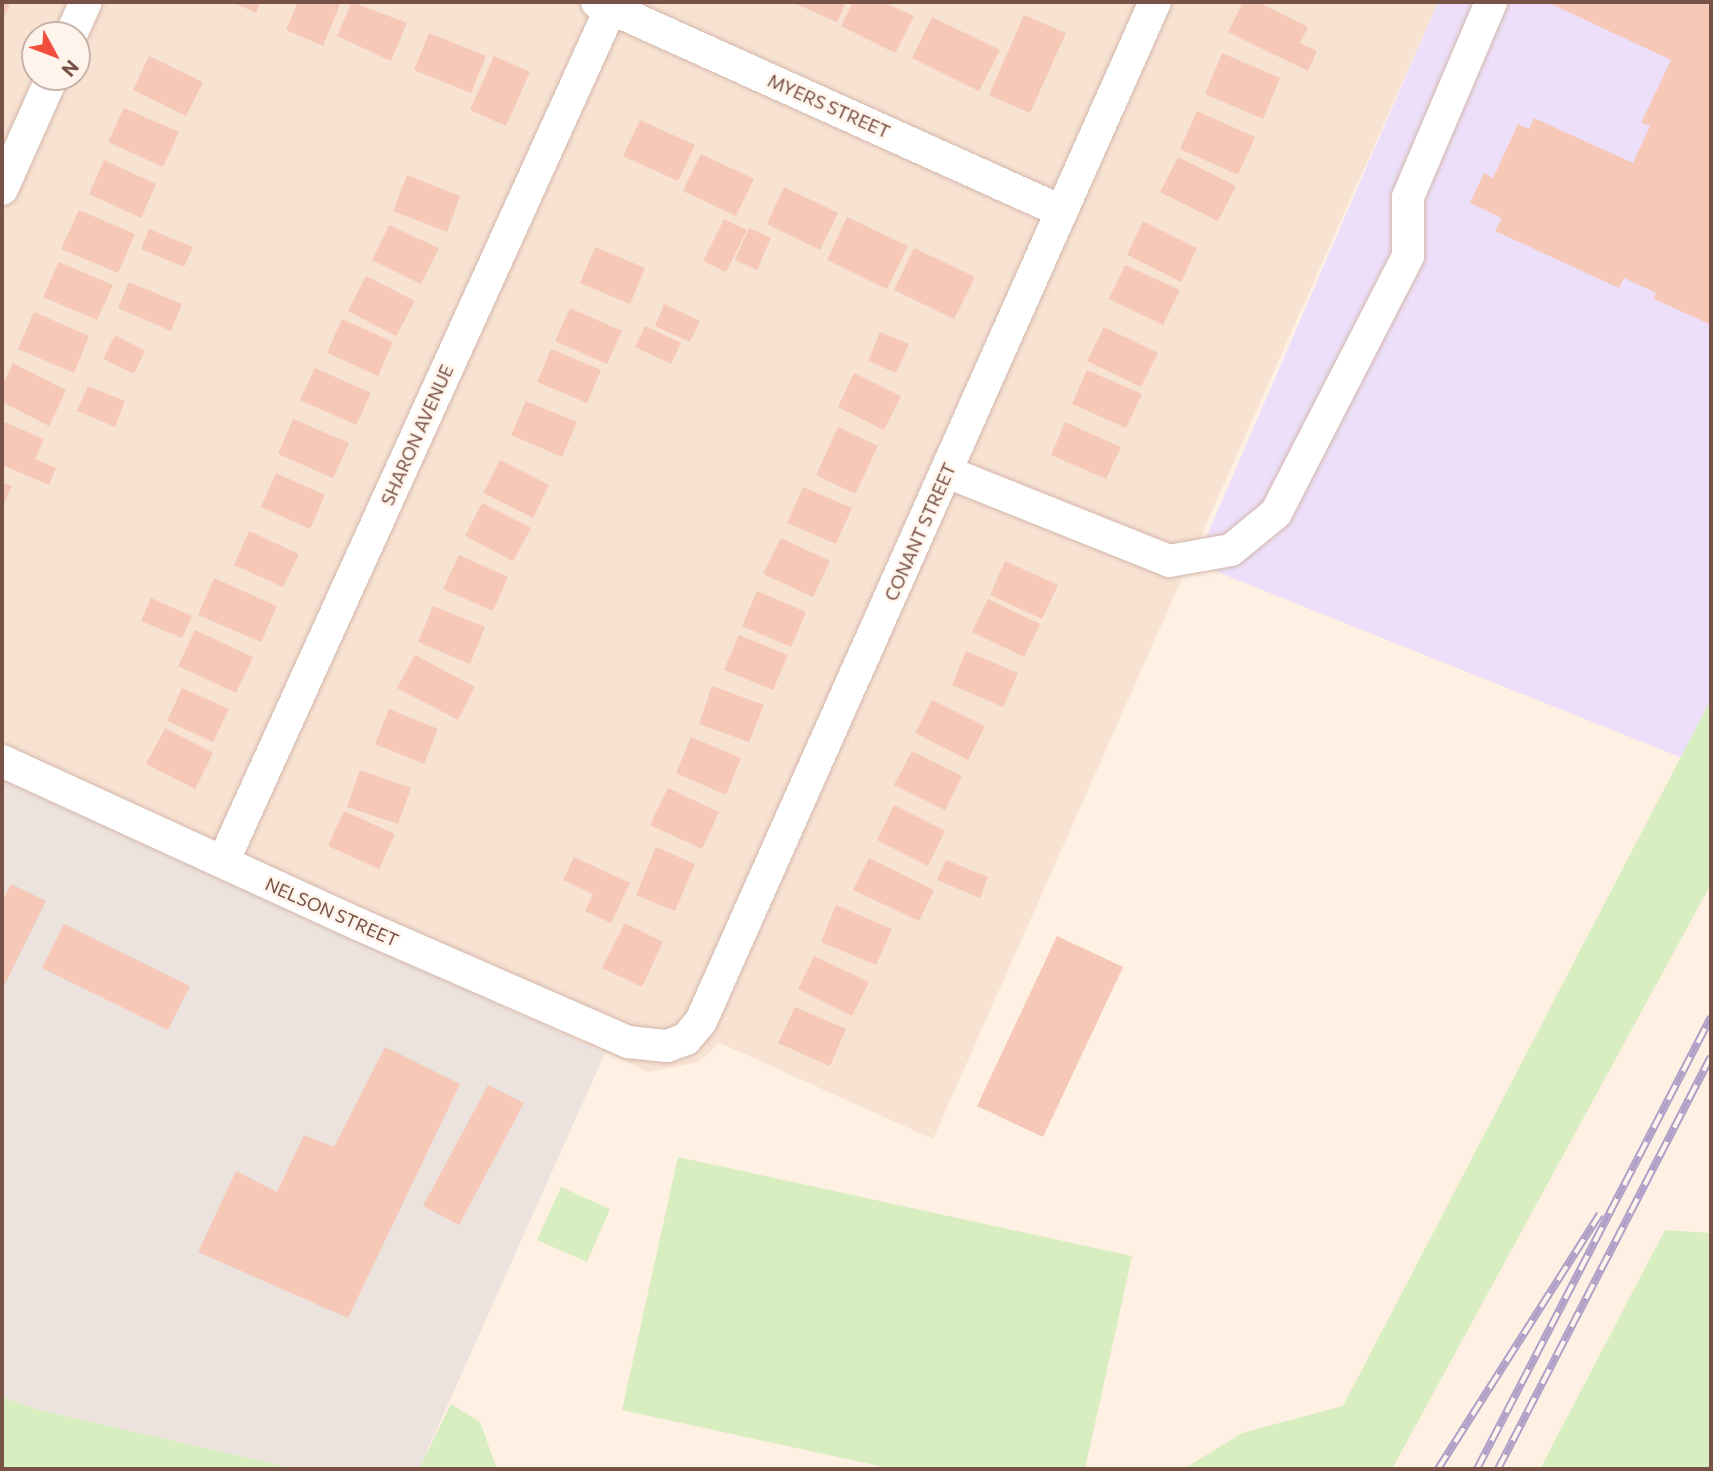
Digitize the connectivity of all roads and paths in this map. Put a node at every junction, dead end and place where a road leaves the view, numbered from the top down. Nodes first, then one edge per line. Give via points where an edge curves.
1 (86, 2) edge
2 (1155, 2) edge
3 (1491, 2) edge
4 (604, 5) edge
5 (77, 21) edge
6 (46, 91) edge
7 (2, 189) edge
8 (1061, 211) junction
9 (947, 472) junction
10 (2, 761) edge
11 (223, 862) junction
12 (667, 1046) joint

1 - 5 street
2 - 8 street, CONANT STREET
3 - 9 street via 1408,197 1408,256 1276,513 1231,550 1169,561
4 - 8 street, MYERS STREET
4 - 11 street, SHARON AVENUE
6 - 7 street
8 - 9 street, CONANT STREET
9 - 12 street, CONANT STREET via 701,1021 687,1040
10 - 11 street, NELSON STREET
11 - 12 street, NELSON STREET via 628,1042

